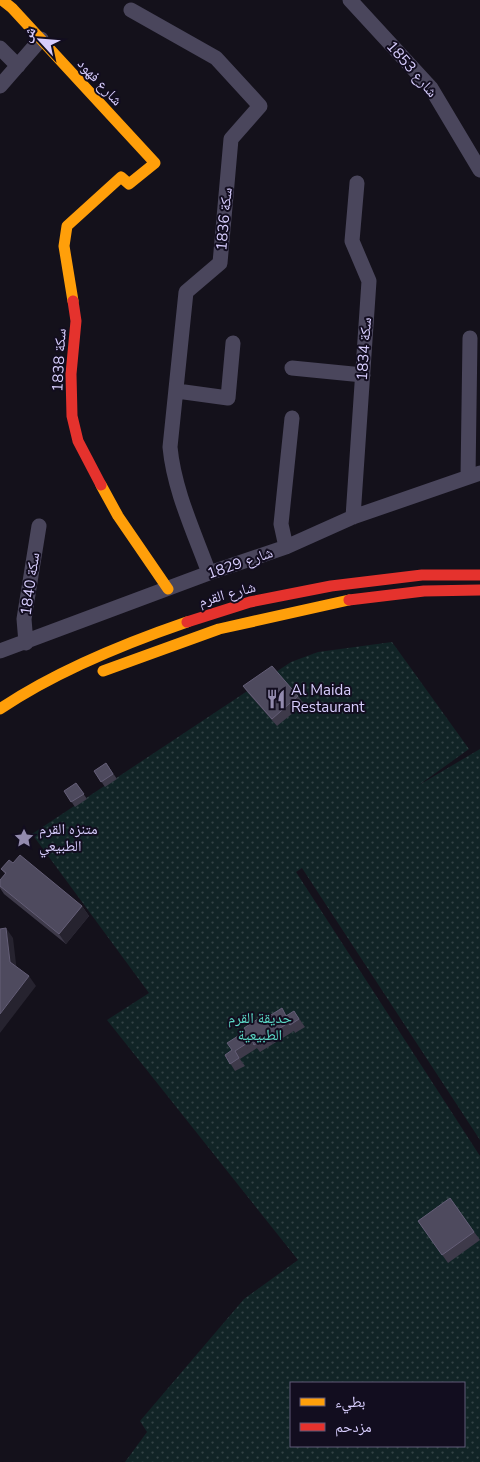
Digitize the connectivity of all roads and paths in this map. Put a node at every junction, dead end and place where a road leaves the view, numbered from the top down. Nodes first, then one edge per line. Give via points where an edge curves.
1 (2, 0) edge
2 (350, 0) edge
3 (131, 10) dead end
4 (41, 39) junction
5 (0, 48) edge
6 (18, 66) junction
7 (0, 86) edge
8 (155, 163) joint
9 (480, 170) edge
10 (357, 183) dead end
11 (470, 338) dead end
12 (233, 343) dead end
13 (292, 368) dead end
14 (363, 375) junction
15 (177, 390) junction
16 (292, 418) dead end
17 (474, 475) edge
18 (353, 517) junction
19 (39, 526) dead end
20 (286, 547) junction
21 (209, 573) junction
22 (480, 575) edge
23 (168, 589) junction
24 (480, 590) edge
25 (26, 643) junction
26 (0, 651) edge
27 (95, 674) dead end
28 (22, 708) dead end
29 (4, 714) edge

1 - 4 main road, شارع فهود
2 - 9 street, شارع 1853 via 431,88
3 - 15 street, سكة 1836 via 216,58 260,106 231,139 220,263 186,292
4 - 6 street
4 - 8 main road, شارع فهود
5 - 6 street
6 - 7 street
8 - 23 main road, 1838 سكة via 129,184 121,176 67,226 64,246 76,321 71,374 72,416 78,441 118,516
10 - 14 street, سكة 1834 via 352,241 369,281
11 - 17 street
12 - 15 street via 228,398
13 - 14 street
14 - 18 street, سكة 1834
15 - 21 street, سكة 1836 via 170,447 172,465
16 - 20 street via 281,524
17 - 18 street, 1829 شارع
18 - 20 street, 1829 شارع
19 - 25 street, سكة 1840 via 24,619
20 - 21 street, 1829 شارع
21 - 23 street, 1829 شارع
22 - 29 main road, شارع القرم via 422,575 331,586 231,608 178,625 86,662 25,692
23 - 25 street, 1829 شارع
24 - 27 main road, شارع القرم via 424,591 336,602 219,629
25 - 26 street, 1829 شارع
28 - 29 main road, شارع القرم

